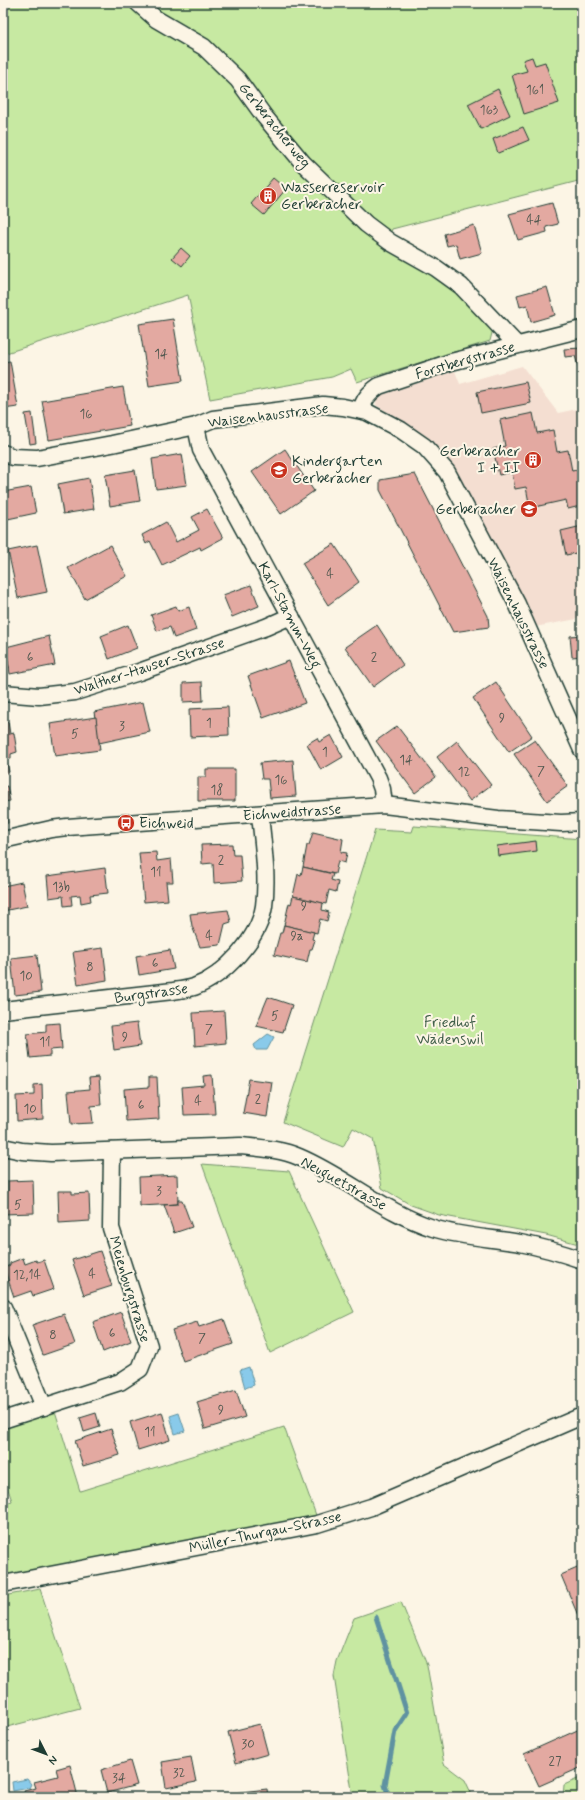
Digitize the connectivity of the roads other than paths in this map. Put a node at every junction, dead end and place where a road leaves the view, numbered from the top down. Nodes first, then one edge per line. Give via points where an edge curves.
1 (138, 3) edge
2 (582, 329) edge
3 (517, 345) junction
4 (361, 410) junction
5 (196, 426) junction
6 (3, 453) edge
7 (291, 616) junction
8 (3, 693) edge
9 (576, 723) edge
10 (582, 750) edge
11 (384, 805) junction
12 (260, 815) junction
13 (582, 822) edge
14 (3, 840) edge
15 (3, 1010) edge
16 (3, 1148) edge
17 (112, 1151) junction
18 (582, 1260) edge
19 (3, 1308) edge
20 (44, 1407) junction
21 (582, 1416) edge
22 (3, 1420) edge
23 (3, 1584) edge

1 - 3 street, Gerberacherweg via 156,19 204,47 238,80 303,163 366,224 460,286
2 - 3 street, Forstbergstrasse
3 - 4 street, Forstbergstrasse via 451,362 379,386 370,392
4 - 5 street, Waisenhausstrasse via 323,405 213,419
4 - 9 street, Waisenhausstrasse via 401,430 424,446 447,472
5 - 6 street, Waisenhausstrasse via 36,458 13,457
5 - 7 street, Karl-Stamm-Weg via 201,450
7 - 8 street, Walther-Hauser-Strasse via 139,672 75,692 39,696
7 - 11 street, Karl-Stamm-Weg via 378,778
9 - 10 street, Waisenhausstrasse
11 - 12 street, Eichweidstrasse
11 - 13 street, Eichweidstrasse via 498,819
12 - 14 street, Eichweidstrasse via 67,827
12 - 15 street, Burgstrasse via 265,874 264,907 251,937 228,966 194,987 173,992
16 - 17 street, Neuguetstrasse via 52,1153
17 - 18 street, Neuguetstrasse via 240,1146 270,1149 299,1156 388,1208 434,1228 455,1234 520,1243
17 - 20 street, Meienburgstrasse via 111,1228 150,1346 140,1369 120,1382
19 - 20 street
20 - 22 street, Meienburgstrasse
21 - 23 street, Müller-Thurgau-Strasse via 370,1507 317,1524

